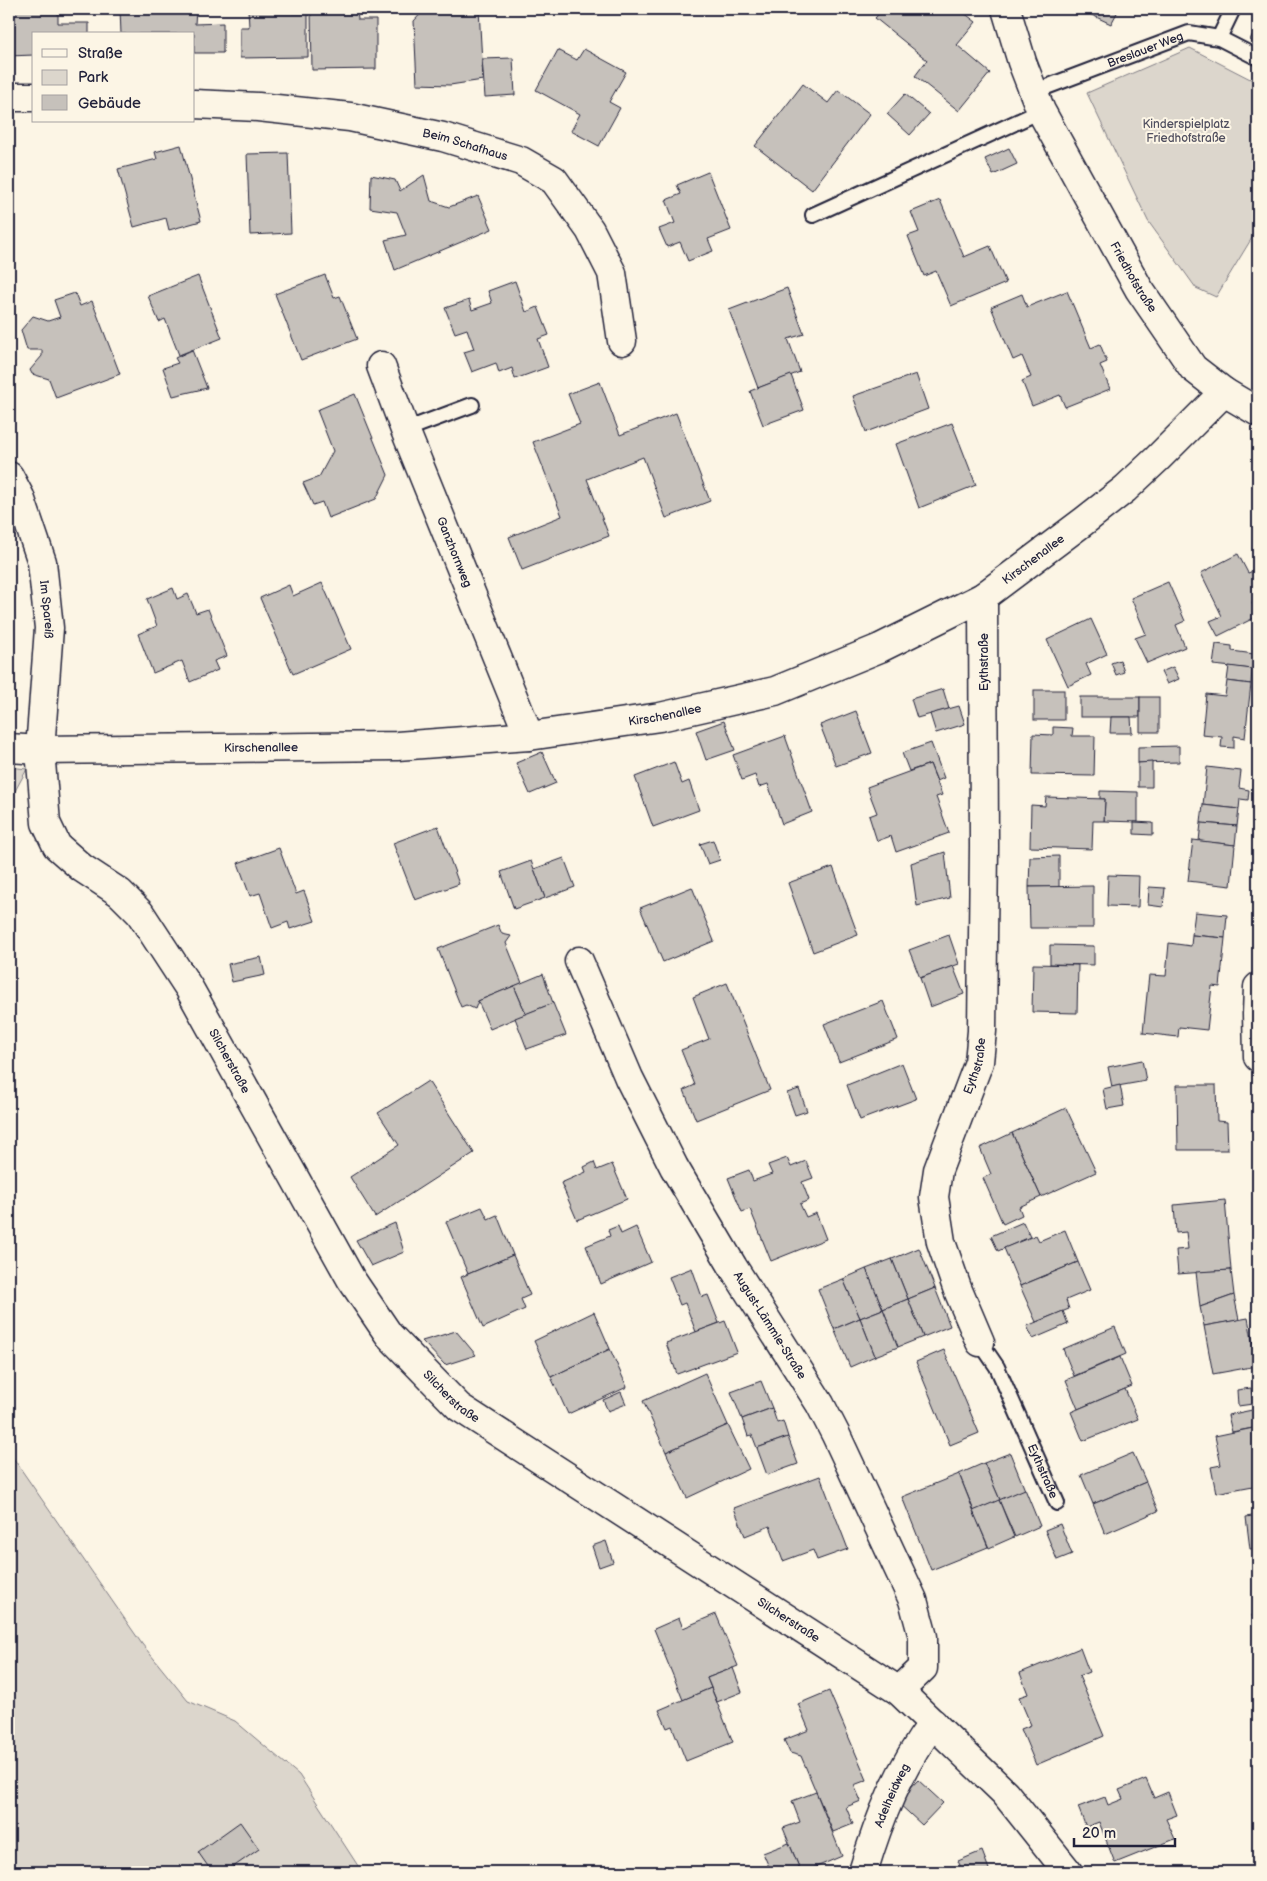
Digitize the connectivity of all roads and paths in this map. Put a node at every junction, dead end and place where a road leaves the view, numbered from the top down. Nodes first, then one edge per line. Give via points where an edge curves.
1 (1006, 9) edge
2 (1233, 9) edge
3 (1219, 38) junction
4 (1258, 58) edge
5 (9, 97) edge
6 (32, 97) edge
7 (1037, 102) junction
8 (195, 104) edge
9 (813, 215) dead end
10 (622, 341) dead end
11 (381, 366) dead end
12 (1224, 392) junction
13 (472, 405) dead end
14 (1258, 412) edge
15 (405, 430) junction
16 (9, 476) edge
17 (983, 597) junction
18 (529, 736) junction
19 (9, 748) edge
20 (40, 750) junction
21 (579, 961) dead end
22 (1258, 987) edge
23 (1257, 1014) edge
24 (1258, 1057) edge
25 (980, 1342) joint
26 (1057, 1503) dead end
27 (899, 1691) junction
28 (933, 1723) junction
29 (863, 1872) edge
30 (1068, 1872) edge

1 - 7 street, Friedhofstraße
2 - 3 lane
3 - 4 lane, Breslauer Weg
3 - 7 lane, Breslauer Weg via 1189,33
5 - 6 street
7 - 9 lane
7 - 12 street, Friedhofstraße via 1139,289 1192,368
8 - 10 street, Beim Schafhaus via 350,116 443,137 521,161 554,180 590,230 612,273
11 - 15 street, Ganzhornweg
12 - 14 street, Friedhofstraße
12 - 17 street, Kirschenallee via 1125,488
13 - 15 lane
15 - 18 street, Ganzhornweg
16 - 20 street, Im Spareiß via 20,497 42,562 49,628
17 - 18 street, Kirschenallee via 880,648 775,691 660,717
17 - 25 street, Eythstraße via 982,1039 980,1062 938,1170 934,1197 941,1242
18 - 20 street, Kirschenallee via 397,746
19 - 20 street, Kirschenallee
20 - 27 street, Silcherstraße via 46,823 57,846 140,913 189,988 351,1280 389,1335 459,1407
21 - 27 street, August-Lämmle-Straße via 629,1078 674,1167 820,1404 913,1600 923,1637 923,1668
22 - 23 street
23 - 24 street
25 - 26 lane, Eythstraße via 997,1367
27 - 28 street, Silcherstraße
28 - 29 street, Adelheidweg via 916,1746 889,1797
28 - 30 street, Silcherstraße via 1005,1793

